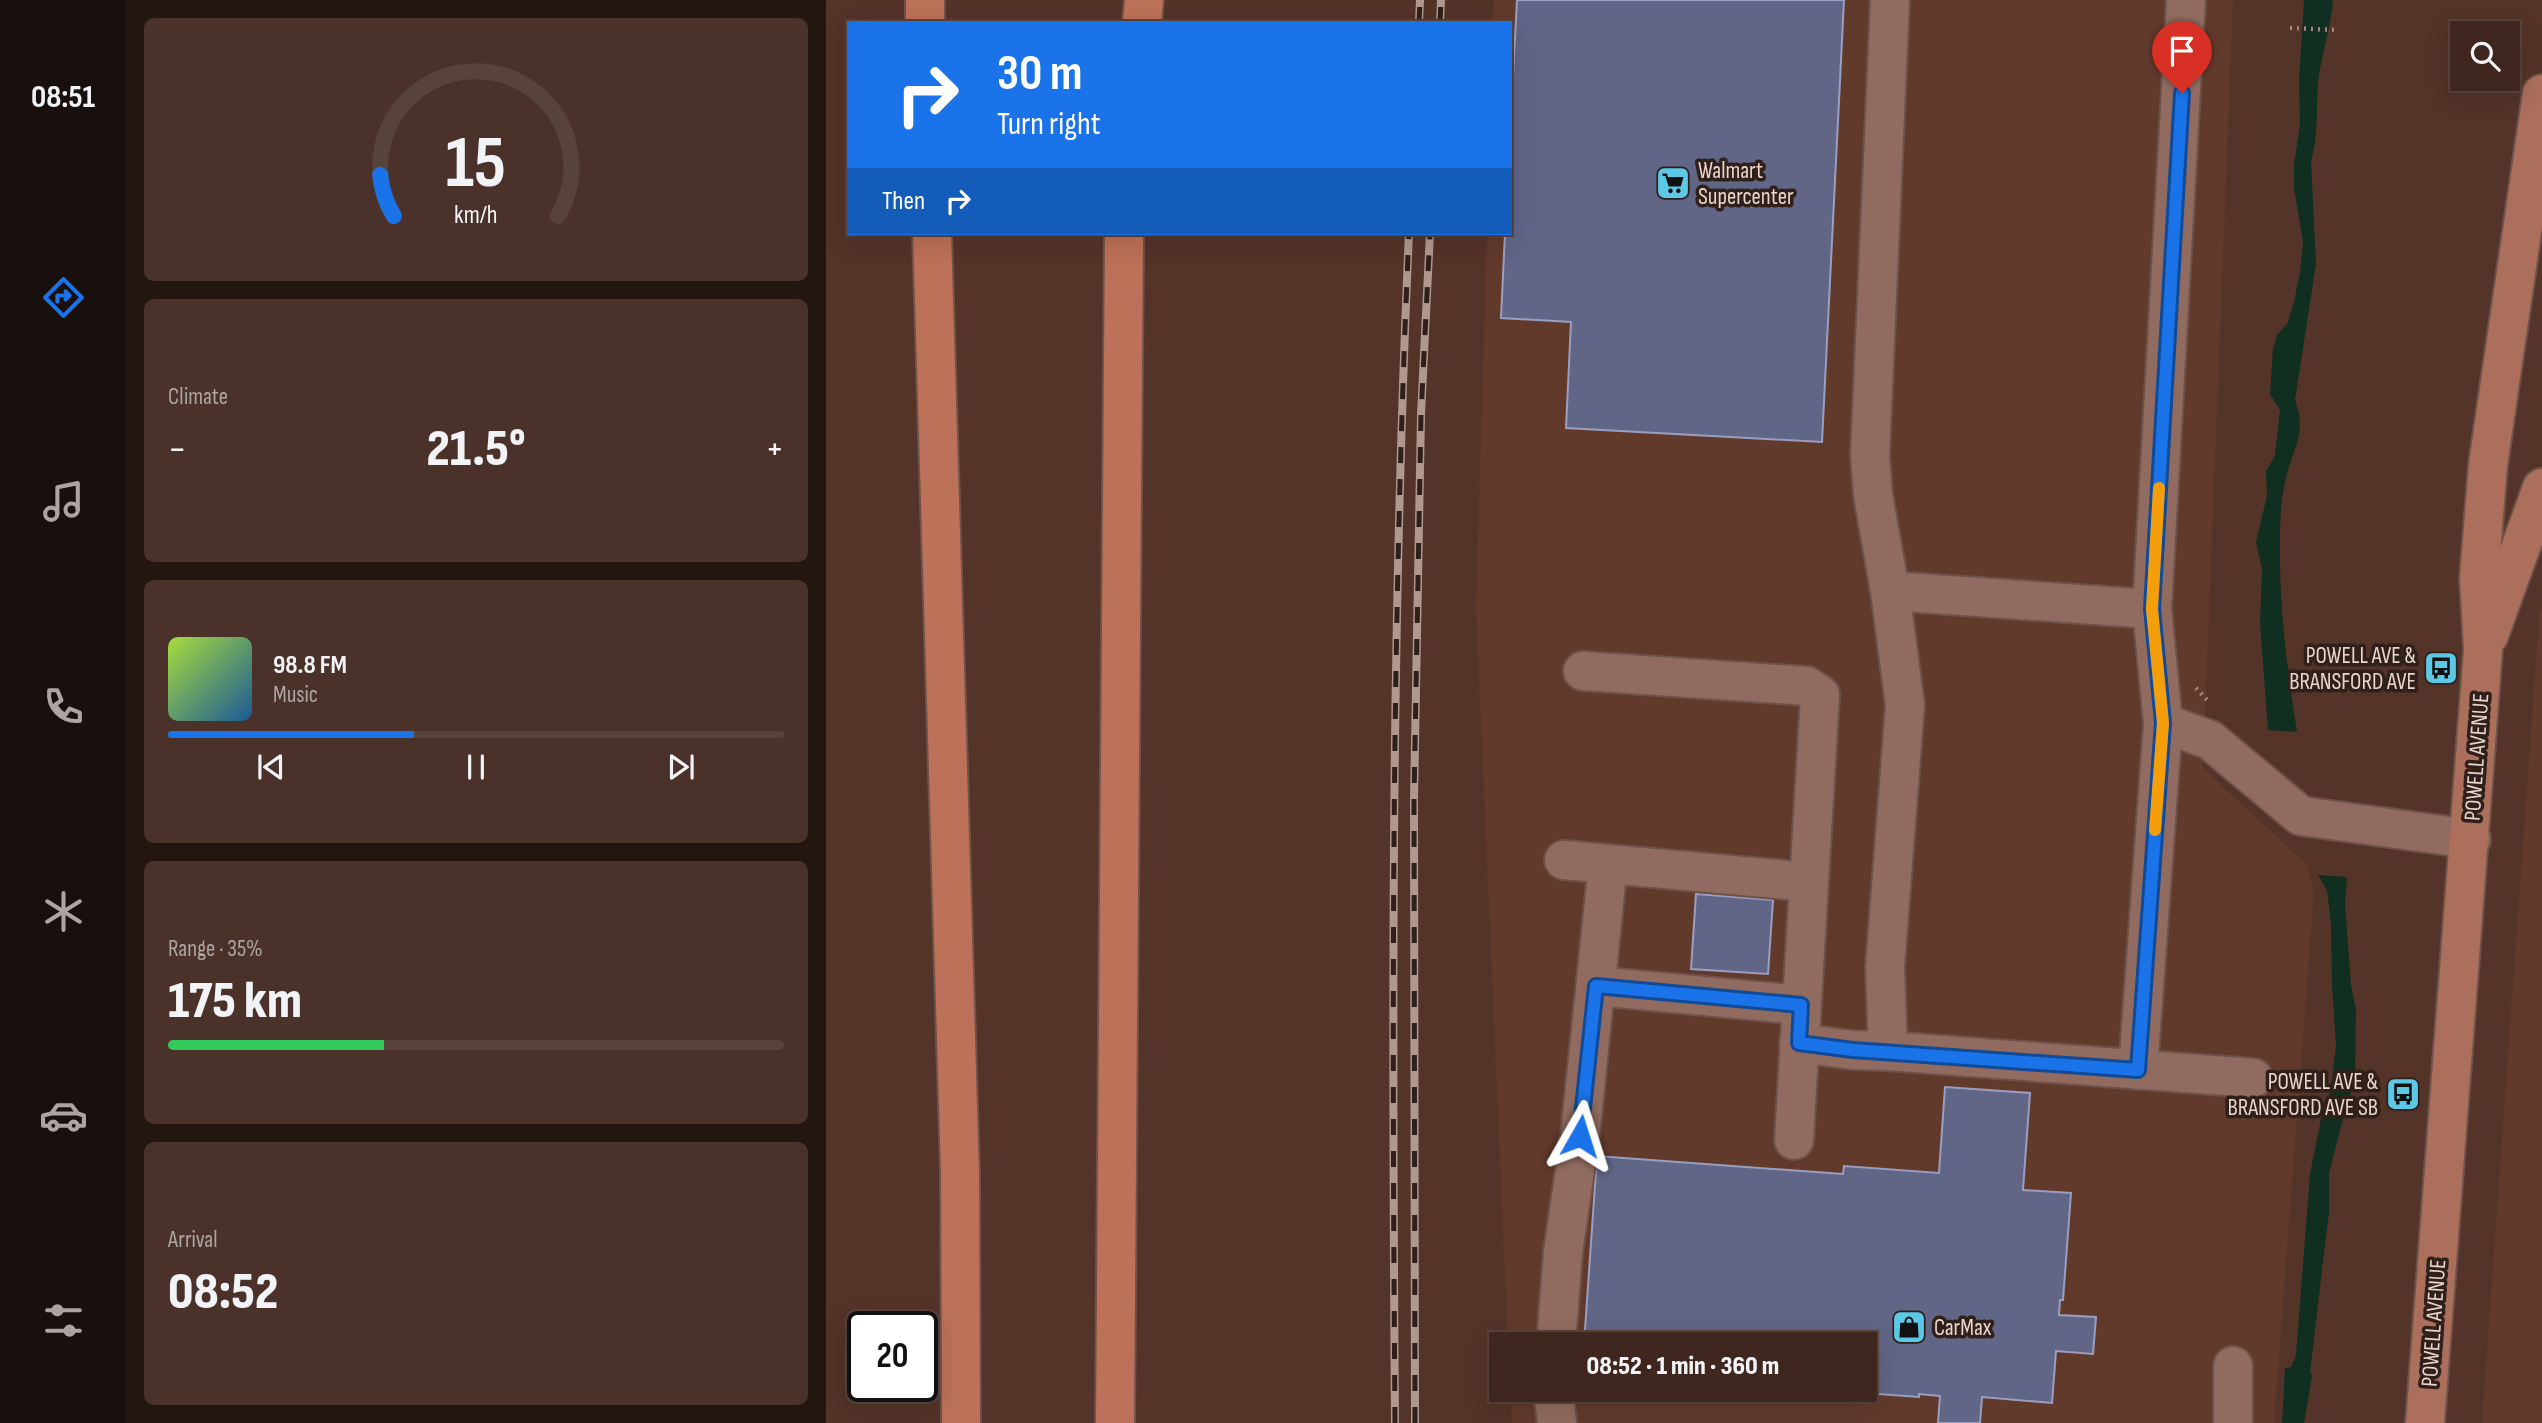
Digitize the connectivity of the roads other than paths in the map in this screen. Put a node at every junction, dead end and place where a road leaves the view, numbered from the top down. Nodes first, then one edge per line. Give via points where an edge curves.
1 (925, 0) edge
2 (1125, 0) edge
3 (1144, 0) edge
4 (1890, 0) edge
5 (2186, 0) edge
6 (925, 21) edge
7 (1125, 21) edge
8 (1142, 21) edge
9 (2542, 94) edge
10 (2542, 100) edge
11 (932, 235) edge
12 (1124, 235) edge
13 (2542, 488) edge
14 (1890, 591) junction
15 (2152, 609) junction
16 (2483, 650) junction
17 (1583, 671) dead end
18 (2163, 723) junction
19 (2471, 839) junction
20 (1564, 860) dead end
21 (1608, 864) junction
22 (1809, 882) junction
23 (1596, 986) junction
24 (1801, 1005) junction
25 (1799, 1043) junction
26 (1888, 1051) junction
27 (2138, 1070) junction
28 (2253, 1078) dead end
29 (1794, 1140) dead end
30 (1557, 1332) edge
31 (2233, 1366) dead end
32 (1554, 1402) edge
33 (961, 1423) edge
34 (1115, 1423) edge
35 (1557, 1423) edge
36 (2233, 1423) edge
37 (2425, 1423) edge

1 - 6 highway
2 - 7 highway
3 - 8 highway
4 - 14 lane via 1870,455
5 - 15 lane
9 - 10 main road, POWELL AVENUE
10 - 16 main road, POWELL AVENUE via 2488,465 2479,578
11 - 33 highway via 960,1172
12 - 34 highway
13 - 16 main road
14 - 15 lane
14 - 26 lane via 1905,705 1885,967
15 - 18 lane
16 - 19 main road, POWELL AVENUE
17 - 22 lane via 1807,686 1820,695
18 - 19 lane via 2210,740 2301,816
18 - 27 lane
19 - 37 main road, POWELL AVENUE
20 - 21 lane
21 - 22 lane
21 - 23 lane
22 - 24 lane
23 - 24 lane
23 - 30 lane
24 - 25 lane
25 - 26 lane
25 - 29 lane
26 - 27 lane
27 - 28 lane
31 - 36 lane
32 - 35 lane

